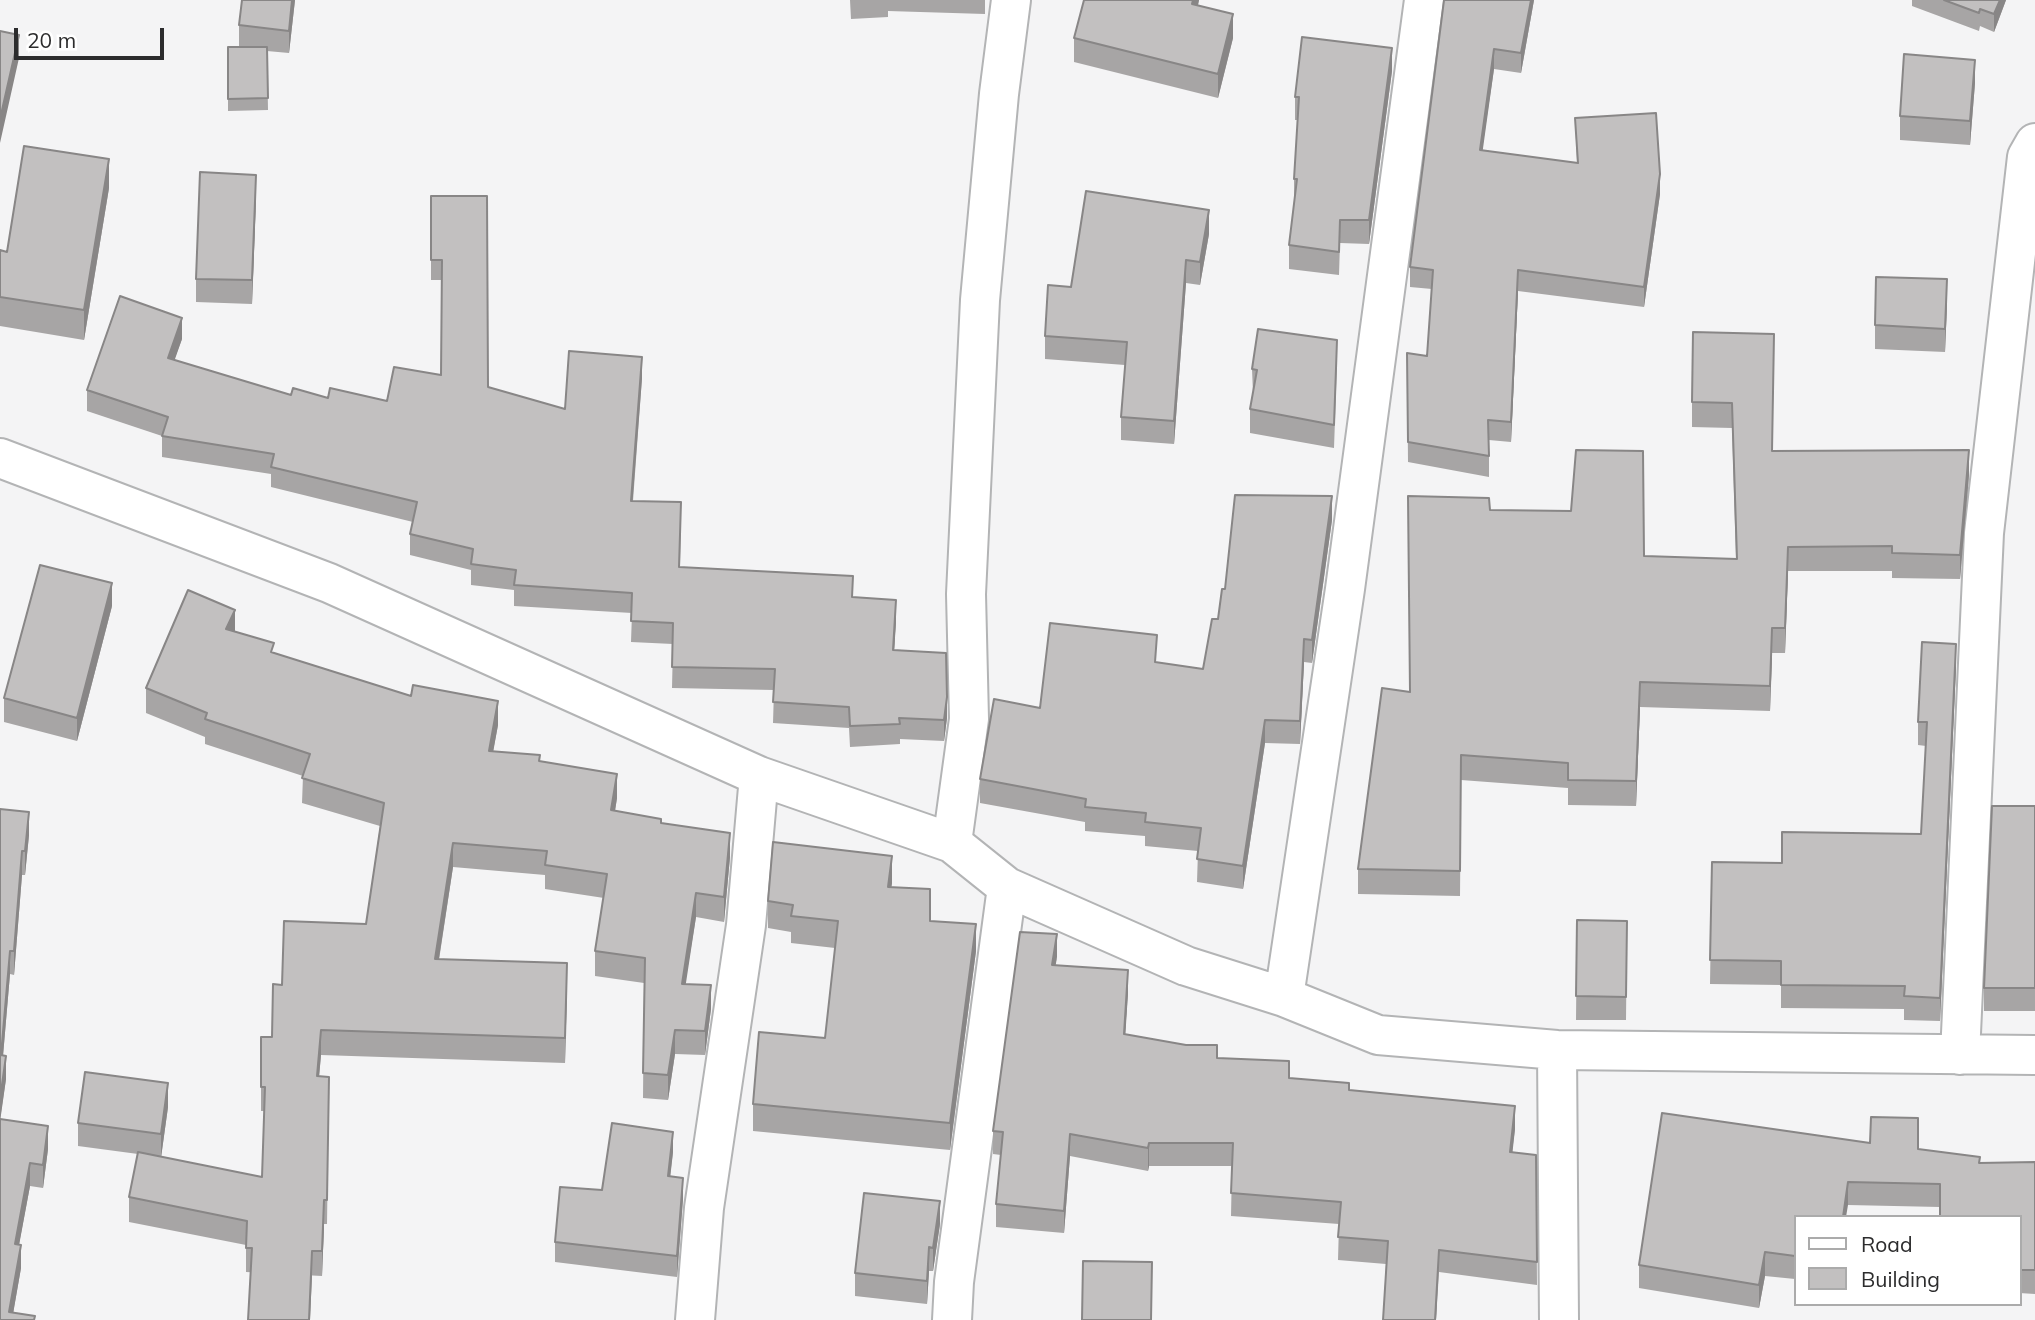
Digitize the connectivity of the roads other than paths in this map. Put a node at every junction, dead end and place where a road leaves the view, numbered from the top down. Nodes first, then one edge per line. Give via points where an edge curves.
1 (1011, 0) edge
2 (1424, 0) edge
3 (2035, 143) edge
4 (0, 458) edge
5 (759, 776) junction
6 (952, 842) junction
7 (1007, 887) junction
8 (1284, 997) junction
9 (1558, 1049) junction
10 (1960, 1055) junction
11 (2035, 1055) edge
12 (695, 1320) edge
13 (952, 1320) edge
14 (1559, 1320) edge

1 - 6 street via 980,300 966,594 969,719
2 - 8 street via 1345,589
3 - 10 street via 2027,157 1984,533
4 - 5 street via 329,583
5 - 6 street
5 - 12 street via 746,925 704,1208
6 - 7 street
7 - 8 street via 1186,966
7 - 13 street
8 - 9 street via 1378,1035
9 - 10 street
9 - 14 street
10 - 11 street

